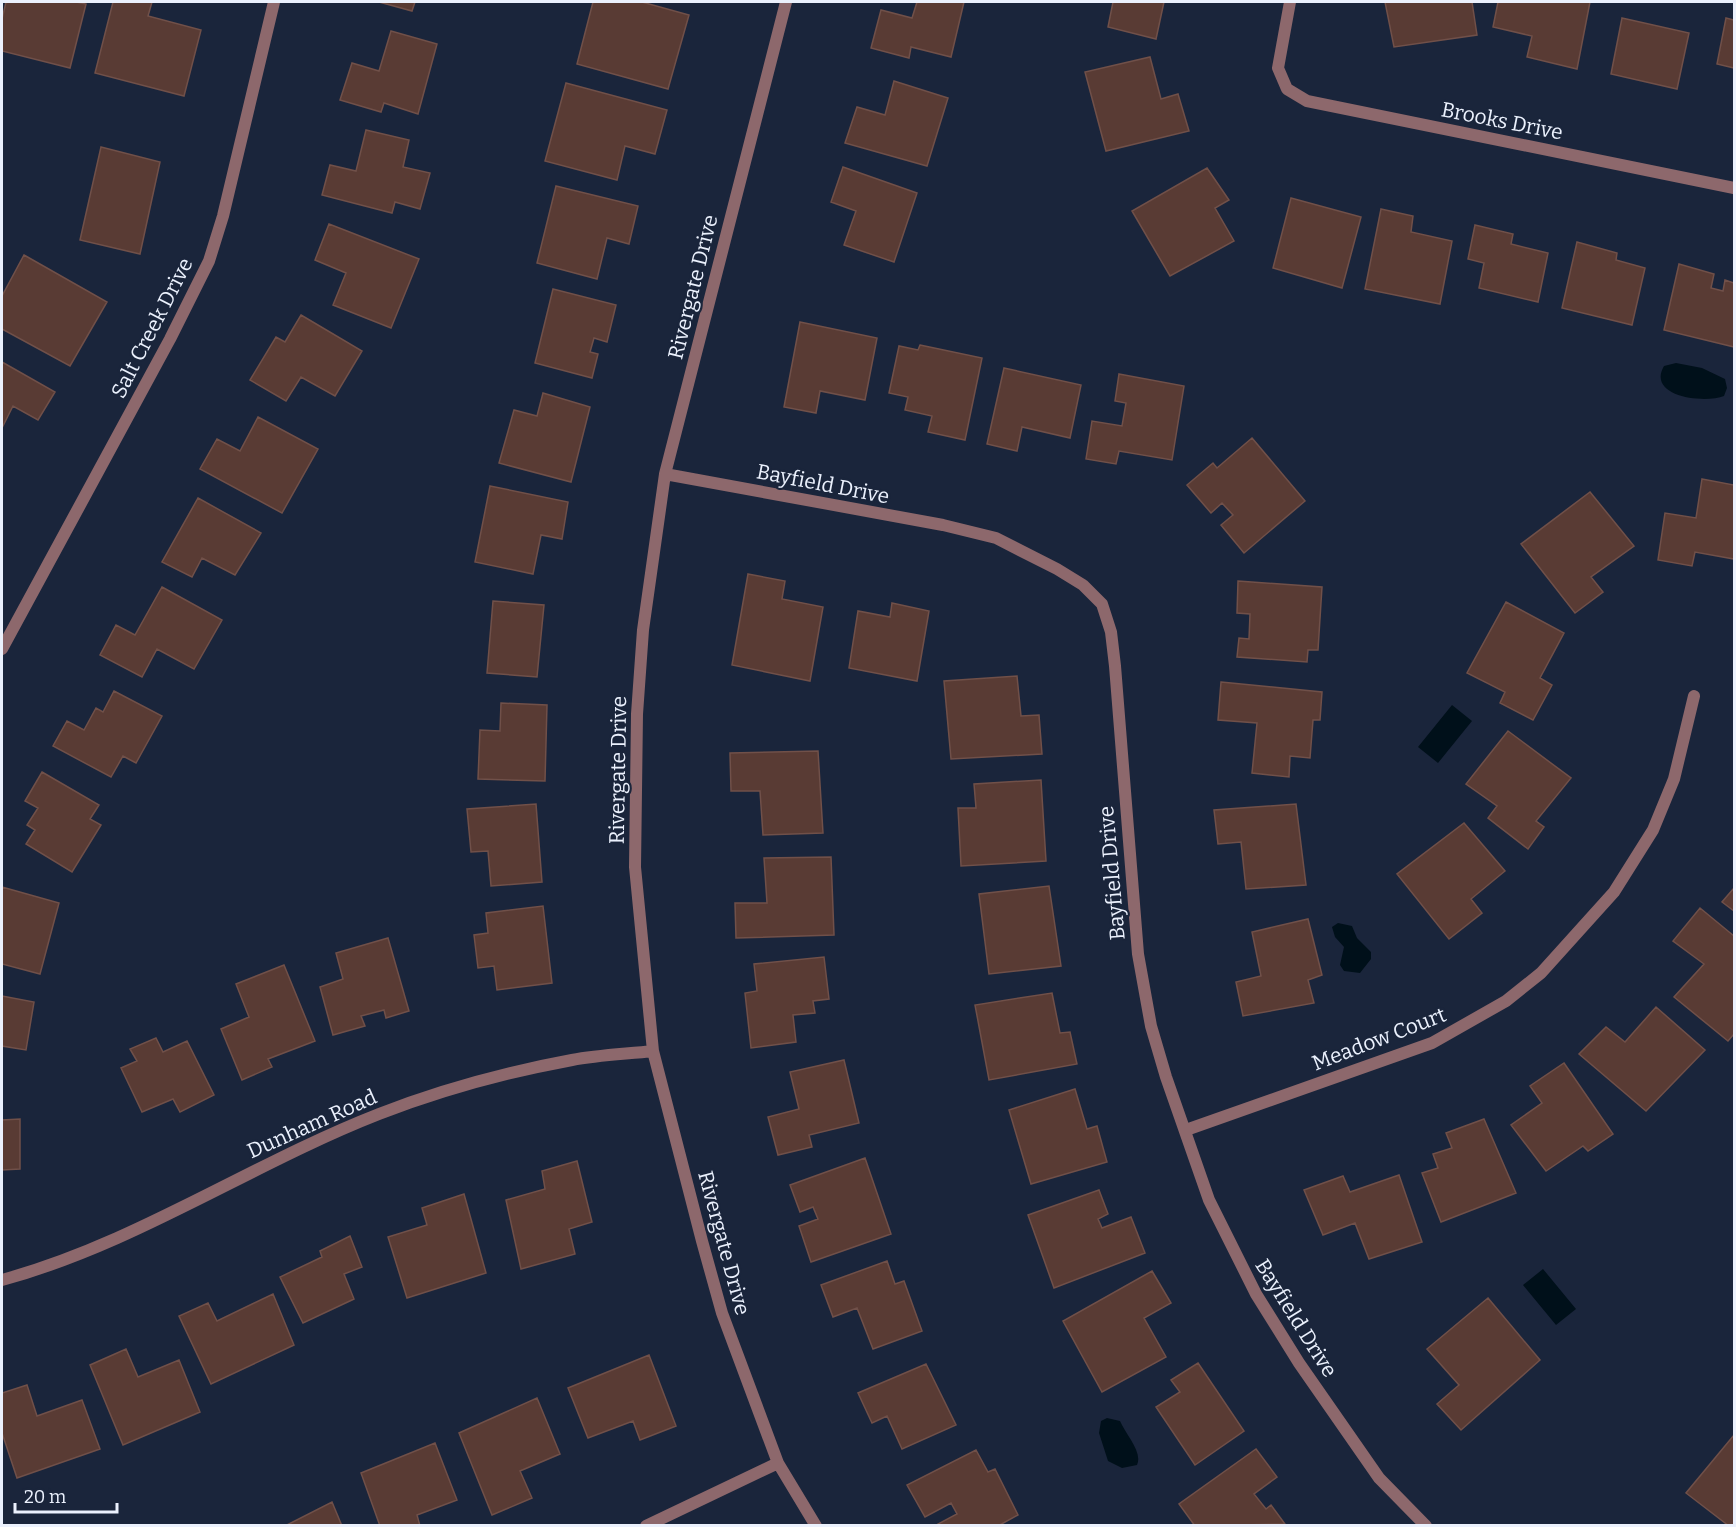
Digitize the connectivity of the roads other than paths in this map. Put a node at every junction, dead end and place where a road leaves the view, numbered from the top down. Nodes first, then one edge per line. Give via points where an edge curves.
1 (274, 2) edge
2 (786, 2) edge
3 (1290, 2) edge
4 (1734, 188) edge
5 (665, 474) junction
6 (2, 649) edge
7 (1694, 696) dead end
8 (653, 1051) junction
9 (1186, 1130) junction
10 (2, 1280) edge
11 (778, 1463) junction
12 (646, 1526) edge
13 (816, 1526) edge
14 (1426, 1526) edge

1 - 6 street, Salt Creek Drive via 209,261
2 - 5 street, Rivergate Drive
3 - 4 street, Brooks Drive via 1278,68 1287,89 1307,102
5 - 8 street, Rivergate Drive via 643,630 637,714 635,867
5 - 9 street, Bayfield Drive via 996,538 1066,574 1102,604 1111,632 1115,666 1138,954 1151,1026
7 - 9 street, Meadow Court via 1674,778 1653,830 1614,892 1541,973 1506,1001 1432,1043
8 - 10 street, Dunham Road via 572,1060 426,1097 378,1114 105,1245
8 - 11 street, Rivergate Drive via 722,1312
9 - 14 street, Bayfield Drive via 1209,1200 1256,1294 1299,1364 1379,1478
11 - 12 street
11 - 13 street, Rivergate Drive

